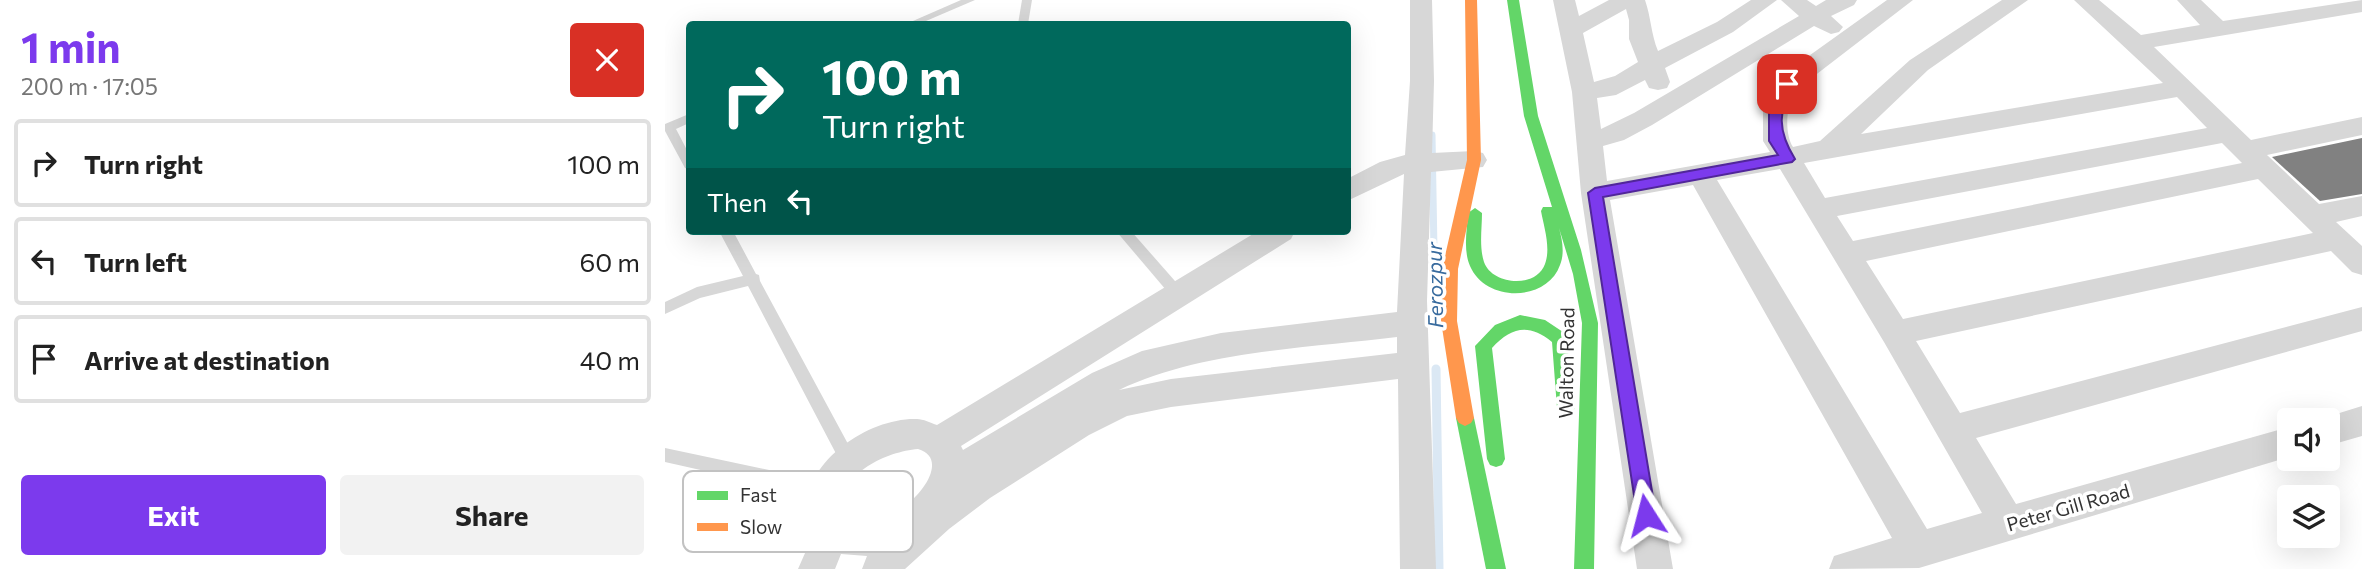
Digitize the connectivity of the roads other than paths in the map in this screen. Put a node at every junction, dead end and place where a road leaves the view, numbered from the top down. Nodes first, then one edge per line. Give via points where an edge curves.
1 (970, 0) edge
2 (1027, 0) edge
3 (1421, 0) edge
4 (1471, 0) edge
5 (1513, 0) edge
6 (1563, 0) edge
7 (1626, 0) edge
8 (1635, 0) edge
9 (1766, 0) edge
10 (1792, 0) edge
11 (1846, 0) edge
12 (1902, 0) edge
13 (2017, 0) edge
14 (2085, 0) edge
15 (2188, 0) edge
16 (2362, 5) edge
17 (1815, 17) junction
18 (918, 21) edge
19 (1024, 21) edge
20 (2218, 29) junction
21 (1569, 31) junction
22 (1849, 38) junction
23 (2136, 43) junction
24 (1653, 64) junction
25 (2182, 88) junction
26 (1584, 92) junction
27 (1664, 106) junction
28 (686, 119) edge
29 (2362, 126) edge
30 (1536, 136) junction
31 (1590, 141) junction
32 (1829, 148) junction
33 (2246, 150) junction
34 (686, 159) edge
35 (1787, 159) junction
36 (1474, 160) junction
37 (1418, 163) junction
38 (1700, 174) junction
39 (1351, 189) edge
40 (1595, 193) junction
41 (2362, 206) edge
42 (1819, 209) junction
43 (2313, 216) junction
44 (728, 235) edge
45 (1126, 235) edge
46 (1274, 235) edge
47 (2336, 239) junction
48 (1846, 254) junction
49 (2362, 264) edge
50 (754, 279) junction
51 (1177, 293) junction
52 (665, 308) edge
53 (2362, 319) edge
54 (1413, 323) junction
55 (1895, 333) junction
56 (1414, 364) junction
57 (2362, 421) edge
58 (1567, 422) dead end
59 (2340, 427) edge
60 (1952, 430) junction
61 (939, 442) junction
62 (2277, 446) edge
63 (665, 456) edge
64 (848, 460) junction
65 (1571, 462) dead end
66 (736, 471) edge
67 (840, 471) edge
68 (1498, 477) dead end
69 (948, 478) junction
70 (1502, 516) dead end
71 (913, 523) edge
72 (2008, 524) junction
73 (913, 537) edge
74 (1919, 550) junction
75 (824, 552) edge
76 (898, 552) edge
77 (816, 569) edge
78 (880, 569) edge
79 (1418, 569) edge
80 (1496, 569) edge
81 (1508, 569) edge
82 (1582, 569) edge
83 (1655, 569) edge
84 (1847, 569) edge

1 - 18 lane
2 - 19 lane
3 - 37 street
4 - 36 main road
5 - 30 main road, Walton Road
6 - 21 street
7 - 21 street
8 - 24 street via 1641,39
9 - 24 street
10 - 17 street
11 - 17 street
12 - 22 street
13 - 32 street via 1919,65
14 - 23 street
15 - 20 street
16 - 20 street
17 - 22 street
17 - 27 street
20 - 23 street
21 - 26 street
22 - 35 street via 1787,84 1776,100 1776,141
23 - 25 street
24 - 26 street via 1607,89
24 - 27 street
25 - 32 street
25 - 33 street
26 - 31 street
27 - 31 street via 1615,134
28 - 34 lane via 669,127
29 - 33 street
30 - 36 main road via 1555,255 1551,270 1529,285 1496,283 1480,268
30 - 82 main road, Walton Road via 1576,248 1588,297
31 - 40 street
32 - 35 street
33 - 42 street
33 - 43 street
33 - 48 street
35 - 38 street
35 - 42 street
36 - 37 street
36 - 80 main road via 1450,269 1449,321
37 - 39 street via 1389,169
37 - 54 street
38 - 40 street
38 - 74 street
40 - 83 street
41 - 43 street
42 - 48 street
43 - 47 street
44 - 50 lane
45 - 51 lane
46 - 51 street
47 - 49 street
47 - 55 street
48 - 55 street
50 - 52 lane via 697,293
50 - 64 lane
51 - 61 street
53 - 60 street
54 - 56 street
54 - 69 street via 1221,346 1142,364
55 - 60 street
56 - 73 street via 1146,396 1115,406 969,494
56 - 79 street
57 - 59 street
58 - 68 main road via 1560,339 1543,324 1515,321 1492,333 1483,346
60 - 72 street
61 - 64 street via 907,433 886,437
61 - 69 street via 949,457
62 - 72 street, Peter Gill Road
63 - 66 lane
64 - 67 street
65 - 82 main road
69 - 71 street via 935,503
70 - 81 main road
72 - 74 street, Peter Gill Road
74 - 84 street, Peter Gill Road
75 - 77 street
76 - 78 street

